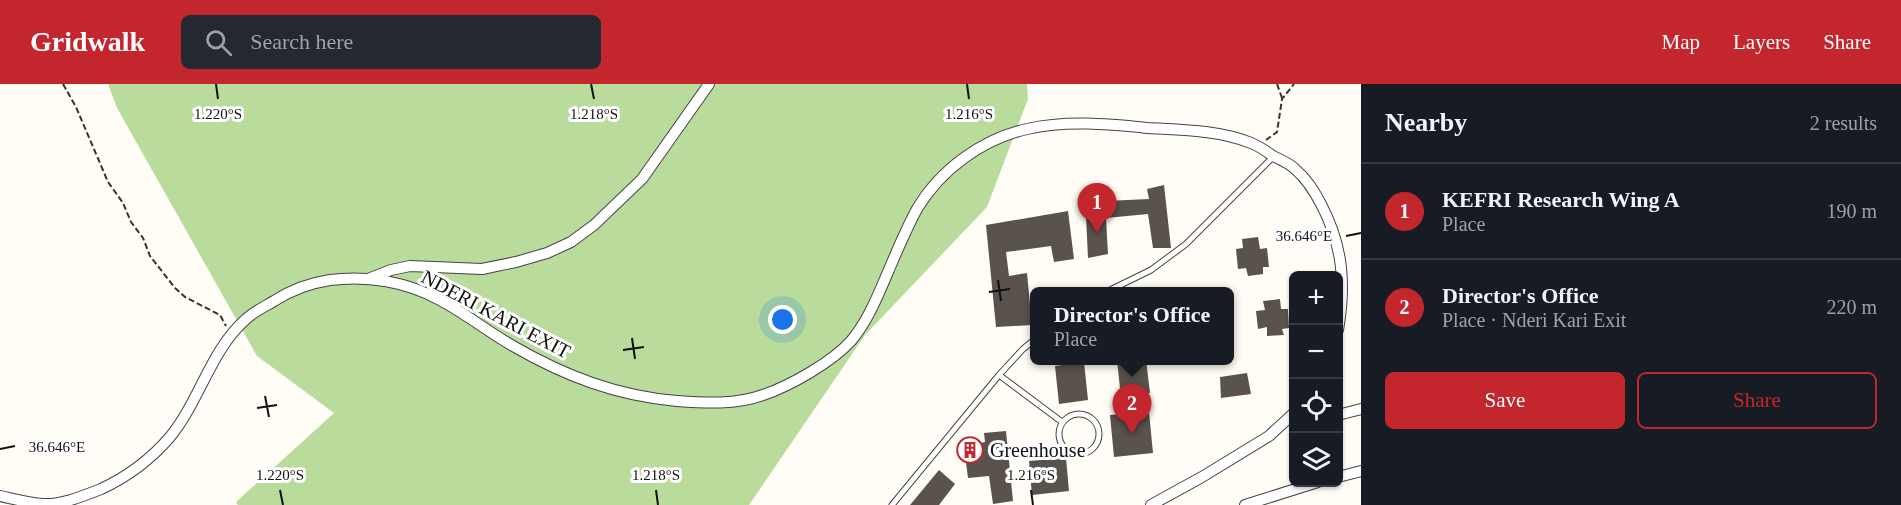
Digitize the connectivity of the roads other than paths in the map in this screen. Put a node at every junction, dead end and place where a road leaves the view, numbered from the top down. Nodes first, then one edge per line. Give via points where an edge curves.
1 (709, 84) edge
2 (1274, 156) junction
3 (368, 279) junction
4 (1115, 287) edge
5 (1339, 325) edge
6 (1030, 344) edge
7 (999, 375) junction
8 (1361, 410) edge
9 (1343, 414) edge
10 (1289, 417) edge
11 (1062, 422) junction
12 (1361, 471) edge
13 (1343, 476) edge
14 (1305, 487) edge
15 (0, 496) edge
16 (892, 505) edge
17 (1151, 505) edge
18 (1245, 505) edge

1 - 3 street via 642,179 571,242 547,253 482,269 410,266
2 - 3 street, NDERI KARI EXIT via 1230,137 1197,132 1080,123 1008,134 963,158 944,174 918,207 864,322 852,339 830,359 782,387 734,402 668,400 600,387 513,346 441,300 416,289
2 - 4 lane via 1186,244 1151,270
2 - 5 street, NDERI KARI EXIT via 1305,178 1329,220 1339,247 1342,294
3 - 15 street, NDERI KARI EXIT via 323,281 293,290 243,321 226,342 169,438 143,464 111,484 60,503
6 - 7 lane
7 - 11 lane
7 - 16 lane
8 - 9 street
10 - 17 street via 1269,436
11 - 11 lane via 1080,413 1093,419 1099,432 1095,446 1084,454 1070,453 1058,436
12 - 13 street
14 - 18 street

